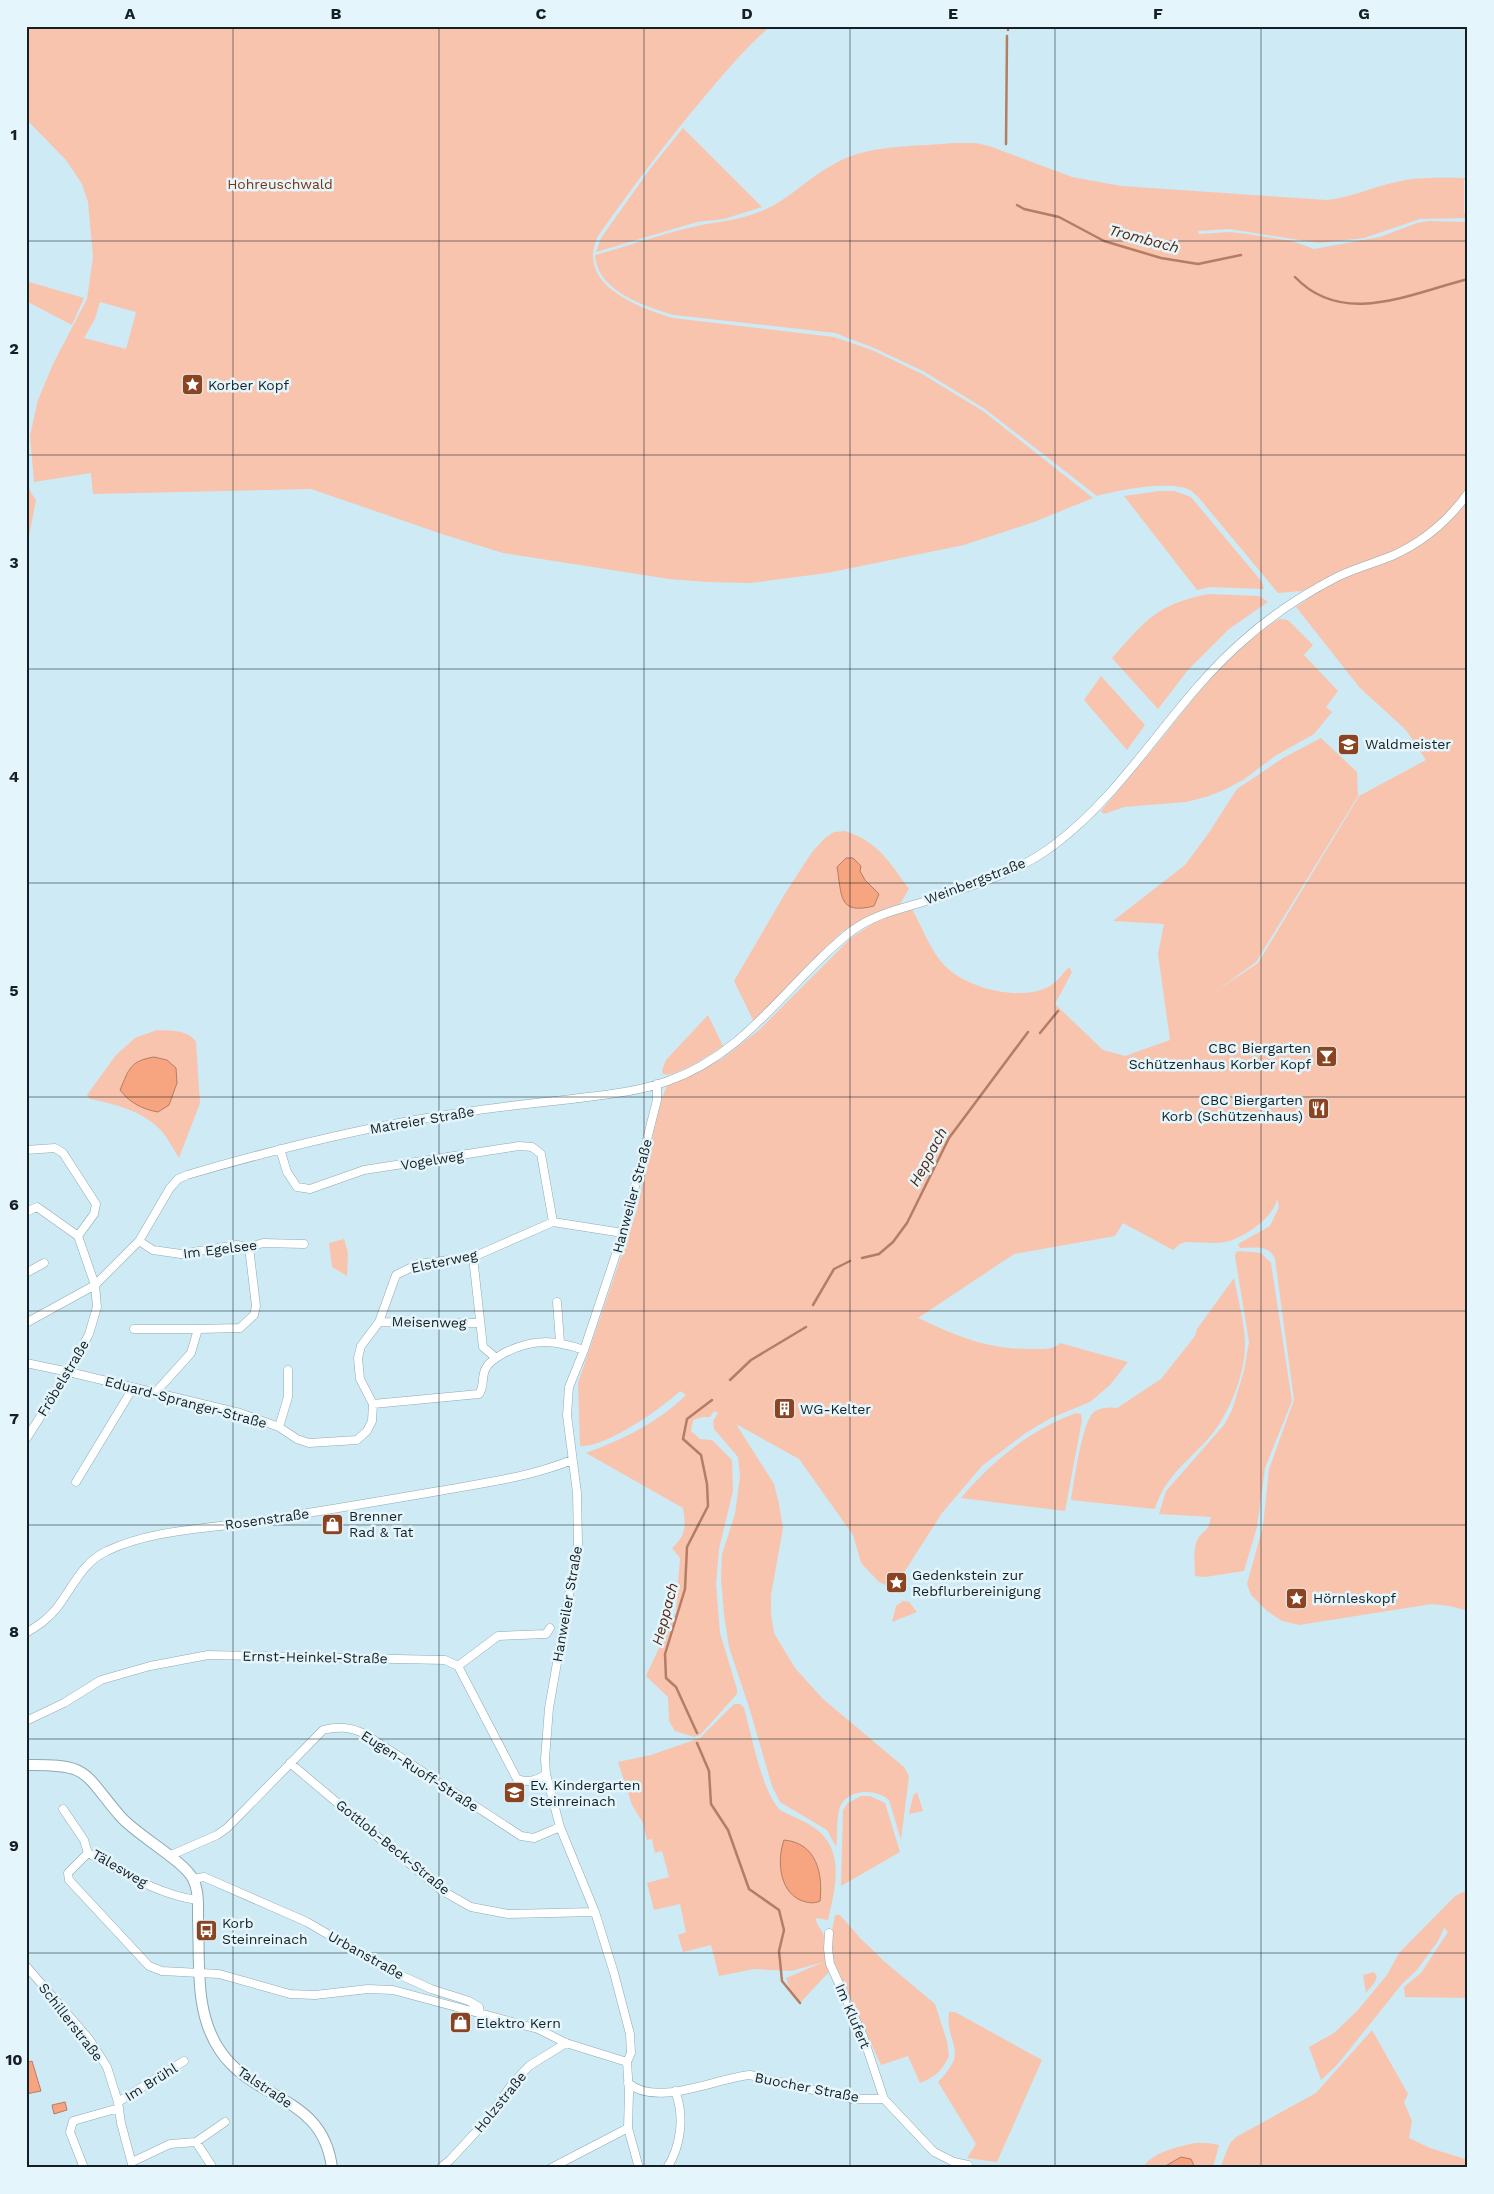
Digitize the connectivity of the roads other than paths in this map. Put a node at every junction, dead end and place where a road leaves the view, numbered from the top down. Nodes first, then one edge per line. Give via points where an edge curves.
1 (1468, 493) edge
2 (670, 1080) joint
3 (657, 1084) junction
4 (280, 1149) junction
5 (26, 1150) edge
6 (26, 1212) edge
7 (553, 1222) junction
8 (623, 1233) junction
9 (78, 1236) junction
10 (139, 1241) junction
11 (304, 1244) dead end
12 (250, 1247) junction
13 (473, 1257) junction
14 (44, 1263) dead end
15 (26, 1273) edge
16 (95, 1285) junction
17 (557, 1302) dead end
18 (379, 1322) junction
19 (26, 1323) edge
20 (480, 1323) junction
21 (134, 1329) dead end
22 (198, 1329) junction
23 (560, 1342) junction
24 (584, 1350) junction
25 (496, 1358) junction
26 (26, 1363) edge
27 (288, 1370) dead end
28 (69, 1372) junction
29 (133, 1388) junction
30 (155, 1393) junction
31 (372, 1404) junction
32 (279, 1427) junction
33 (26, 1440) edge
34 (572, 1460) junction
35 (76, 1482) dead end
36 (550, 1628) dead end
37 (26, 1633) edge
38 (458, 1666) junction
39 (26, 1721) edge
40 (290, 1763) junction
41 (26, 1765) edge
42 (546, 1774) junction
43 (63, 1809) dead end
44 (560, 1826) junction
45 (88, 1853) junction
46 (169, 1856) junction
47 (193, 1879) junction
48 (197, 1900) junction
49 (595, 1912) junction
50 (829, 1932) dead end
51 (26, 1966) edge
52 (200, 1972) junction
53 (480, 2014) junction
54 (566, 2043) junction
55 (184, 2061) dead end
56 (627, 2062) junction
57 (628, 2083) junction
58 (675, 2091) junction
59 (884, 2099) junction
60 (119, 2105) junction
61 (224, 2122) dead end
62 (628, 2128) junction
63 (196, 2142) junction
64 (132, 2165) edge
65 (968, 2165) dead end
66 (84, 2168) edge
67 (213, 2168) edge
68 (332, 2168) edge
69 (440, 2168) edge
70 (551, 2168) edge
71 (639, 2168) edge
72 (667, 2168) edge

1 - 2 street, Weinbergstraße via 1435,530 1394,555 1342,575 1294,600 1241,642 1201,682 1121,780 1057,843 1011,870 861,924 832,946 765,1017 724,1053
2 - 3 street, Matreier Straße
3 - 4 street, Matreier Straße via 620,1093 457,1113 324,1137
3 - 8 street, Hanweiler Straße via 657,1100
4 - 7 street, Vogelweg via 287,1172 297,1186 310,1189 364,1170 519,1146 532,1147 541,1154
4 - 10 street, Matreier Straße via 178,1180
5 - 9 street via 55,1148 63,1153 96,1204 94,1214
6 - 9 street via 37,1207
7 - 8 street
7 - 13 street, Elsterweg
8 - 24 street, Hanweiler Straße
9 - 16 street, Fröbelstraße
10 - 12 street, Im Egelsee via 153,1250 180,1254 237,1245
10 - 16 street
11 - 12 street, Im Egelsee via 263,1243
12 - 22 street via 256,1306 254,1315 240,1328
13 - 18 street, Elsterweg via 418,1264 396,1275
13 - 20 street
14 - 15 street
16 - 19 street
16 - 28 street, Fröbelstraße via 97,1308 89,1334
17 - 23 street
18 - 20 street, Meisenweg
18 - 31 street, Elsterweg via 361,1346 358,1358 360,1379
20 - 25 street via 483,1347
21 - 22 street
22 - 30 street via 191,1353
23 - 24 street
23 - 25 street via 520,1346
24 - 34 street, Hanweiler Straße via 569,1387 567,1415
25 - 31 street via 486,1368 482,1390 478,1394
26 - 28 street, Eduard-Spranger-Straße
27 - 32 street via 288,1397
28 - 29 street, Eduard-Spranger-Straße
28 - 33 street, Fröbelstraße
29 - 30 street, Eduard-Spranger-Straße
29 - 35 street
30 - 32 street, Eduard-Spranger-Straße
31 - 32 street, Eduard-Spranger-Straße via 372,1421 357,1440 309,1443
34 - 37 street, Rosenstraße via 512,1478 324,1511 170,1533 130,1543 106,1551 85,1566 55,1610 44,1622
34 - 42 street, Hanweiler Straße via 577,1493 578,1544 549,1708
36 - 38 street via 546,1634 498,1636
38 - 39 street, Ernst-Heinkel-Straße via 445,1660 208,1654 101,1680
38 - 42 street via 517,1779 538,1780
40 - 44 street, Eugen-Ruoff-Straße via 323,1730 354,1729 522,1836 534,1838
40 - 46 street, Eugen-Ruoff-Straße via 217,1836
40 - 49 street, Gottlob-Beck-Straße via 441,1890 471,1907 508,1914
41 - 46 street via 66,1766 85,1774 122,1818
42 - 44 street, Hanweiler Straße
43 - 45 street, Tälesweg via 84,1840
44 - 49 street, Hanweiler Straße
45 - 48 street, Tälesweg via 162,1892
45 - 52 street via 68,1873 69,1880 140,1957 149,1966 162,1971
46 - 47 street
47 - 48 street, Talstraße
47 - 53 street, Urbanstraße via 204,1877 307,1922 386,1969 469,2001 479,2007
48 - 52 street, Talstraße
49 - 56 street, Hanweiler Straße via 630,2034 631,2053
50 - 59 street, Im Klufert via 830,1964 863,2036
51 - 60 street, Schillerstraße via 89,2039 107,2067
52 - 53 street via 219,1974 290,1994 393,1990
52 - 68 street, Talstraße via 205,2019 222,2053 245,2077 310,2119 326,2141
53 - 54 street via 538,2029
54 - 56 street
54 - 69 street, Holzstraße via 529,2066 486,2121
55 - 60 street, Im Brühl
56 - 57 street
57 - 58 street, Buocher Straße via 636,2090
57 - 62 street
58 - 59 street, Buocher Straße via 750,2075 852,2099
58 - 72 street via 680,2134
59 - 65 street via 934,2152
60 - 64 street, Schillerstraße
60 - 66 street, Im Brühl via 73,2121 70,2132
61 - 63 street
62 - 70 street
62 - 71 street
63 - 64 street via 170,2144
63 - 67 street

